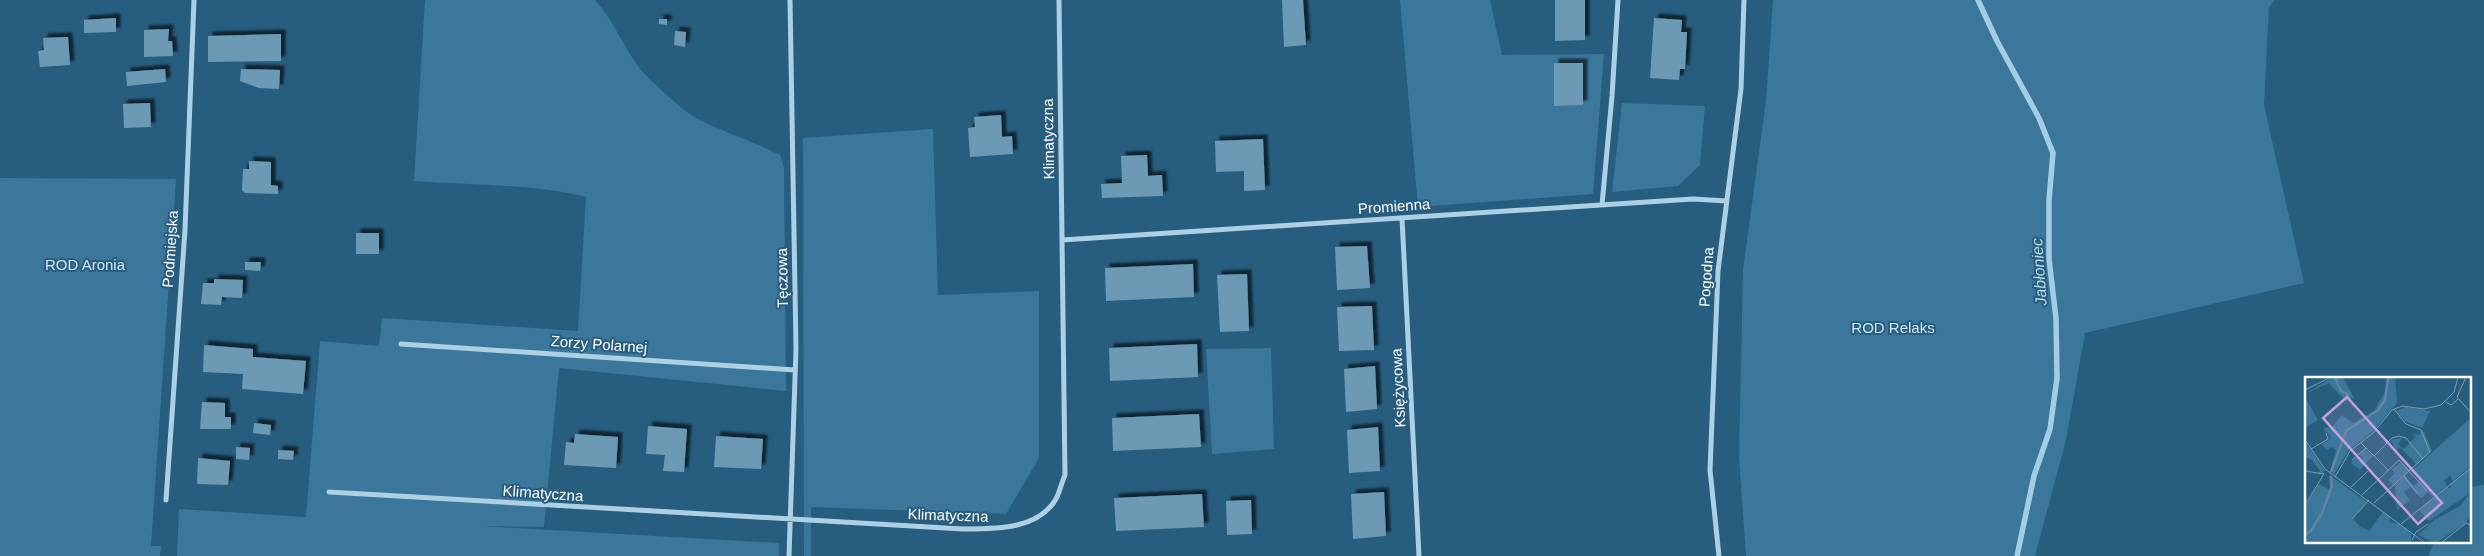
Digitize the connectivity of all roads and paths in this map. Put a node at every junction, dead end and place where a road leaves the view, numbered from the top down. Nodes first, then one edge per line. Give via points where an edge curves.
1 (194, 0) edge
2 (790, 0) edge
3 (1059, 0) edge
4 (1618, 0) edge
5 (1744, 0) edge
6 (1726, 201) junction
7 (1602, 205) junction
8 (1402, 218) junction
9 (1062, 240) junction
10 (401, 344) dead end
11 (795, 370) junction
12 (329, 492) dead end
13 (166, 500) dead end
14 (788, 520) junction
15 (789, 556) edge
16 (1419, 556) edge
17 (1719, 556) edge

1 - 13 street, Podmiejska via 184,230
2 - 11 street, Tęczowa
3 - 9 street, Klimatyczna
4 - 7 street
5 - 6 street, Pogodna via 1741,89
6 - 7 street, Promienna via 1693,199
6 - 17 street, Pogodna via 1718,271 1710,470
7 - 8 street, Promienna
8 - 9 street, Promienna
8 - 16 street, Księżycowa
9 - 14 street, Klimatyczna via 1065,475 1056,498 1041,516 994,529
10 - 11 street, Zorzy Polarnej
11 - 14 street, Tęczowa
12 - 14 street, Klimatyczna
14 - 15 street, Tęczowa

